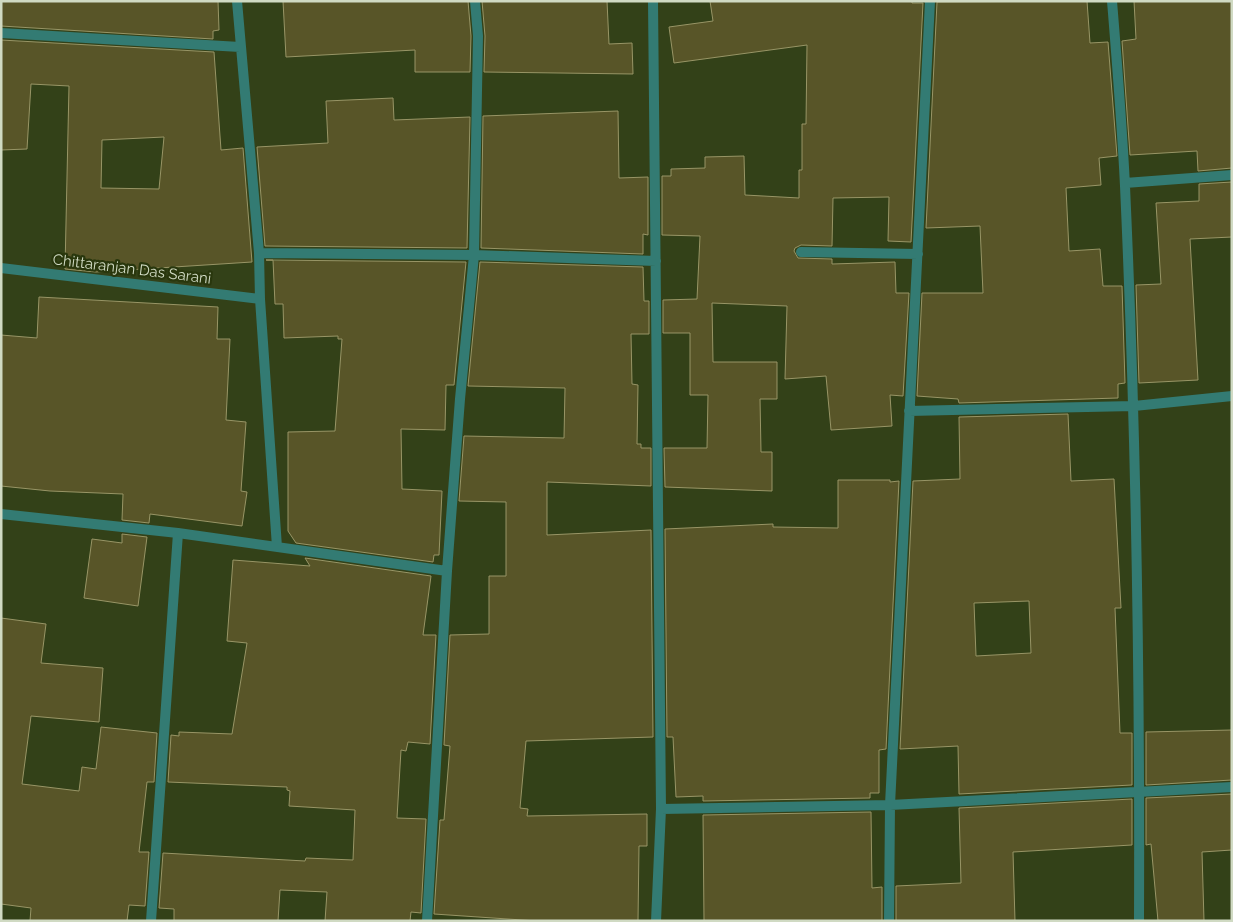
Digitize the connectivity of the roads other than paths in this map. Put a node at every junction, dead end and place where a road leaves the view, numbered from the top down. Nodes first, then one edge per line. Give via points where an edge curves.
1 (237, 1) edge
2 (475, 1) edge
3 (654, 1) edge
4 (930, 1) edge
5 (1112, 1) edge
6 (1, 33) edge
7 (240, 47) junction
8 (1232, 175) edge
9 (1125, 183) junction
10 (800, 252) dead end
11 (258, 253) junction
12 (918, 254) junction
13 (474, 256) junction
14 (656, 262) junction
15 (1, 268) edge
16 (260, 299) junction
17 (1232, 396) edge
18 (1134, 406) junction
19 (909, 411) junction
20 (1, 514) edge
21 (178, 533) junction
22 (277, 547) junction
23 (447, 571) junction
24 (1232, 787) edge
25 (1140, 792) junction
26 (890, 805) junction
27 (661, 809) junction
28 (151, 921) edge
29 (427, 921) edge
30 (656, 921) edge
31 (889, 921) edge
32 (1139, 921) edge

1 - 7 street
2 - 13 street via 478,36
3 - 14 street
4 - 12 street
5 - 9 street
6 - 7 street
7 - 11 street
8 - 9 street
9 - 18 street
10 - 12 street
11 - 13 street
11 - 16 street
12 - 19 street
13 - 14 street
13 - 23 street
14 - 27 street
15 - 16 street, Chittaranjan Das Sarani
16 - 22 street
17 - 18 street
18 - 19 street
18 - 25 street
19 - 26 street
20 - 21 street
21 - 22 street
21 - 28 street
22 - 23 street
23 - 29 street
24 - 25 street
25 - 26 street
25 - 32 street
26 - 27 street
26 - 31 street
27 - 30 street

